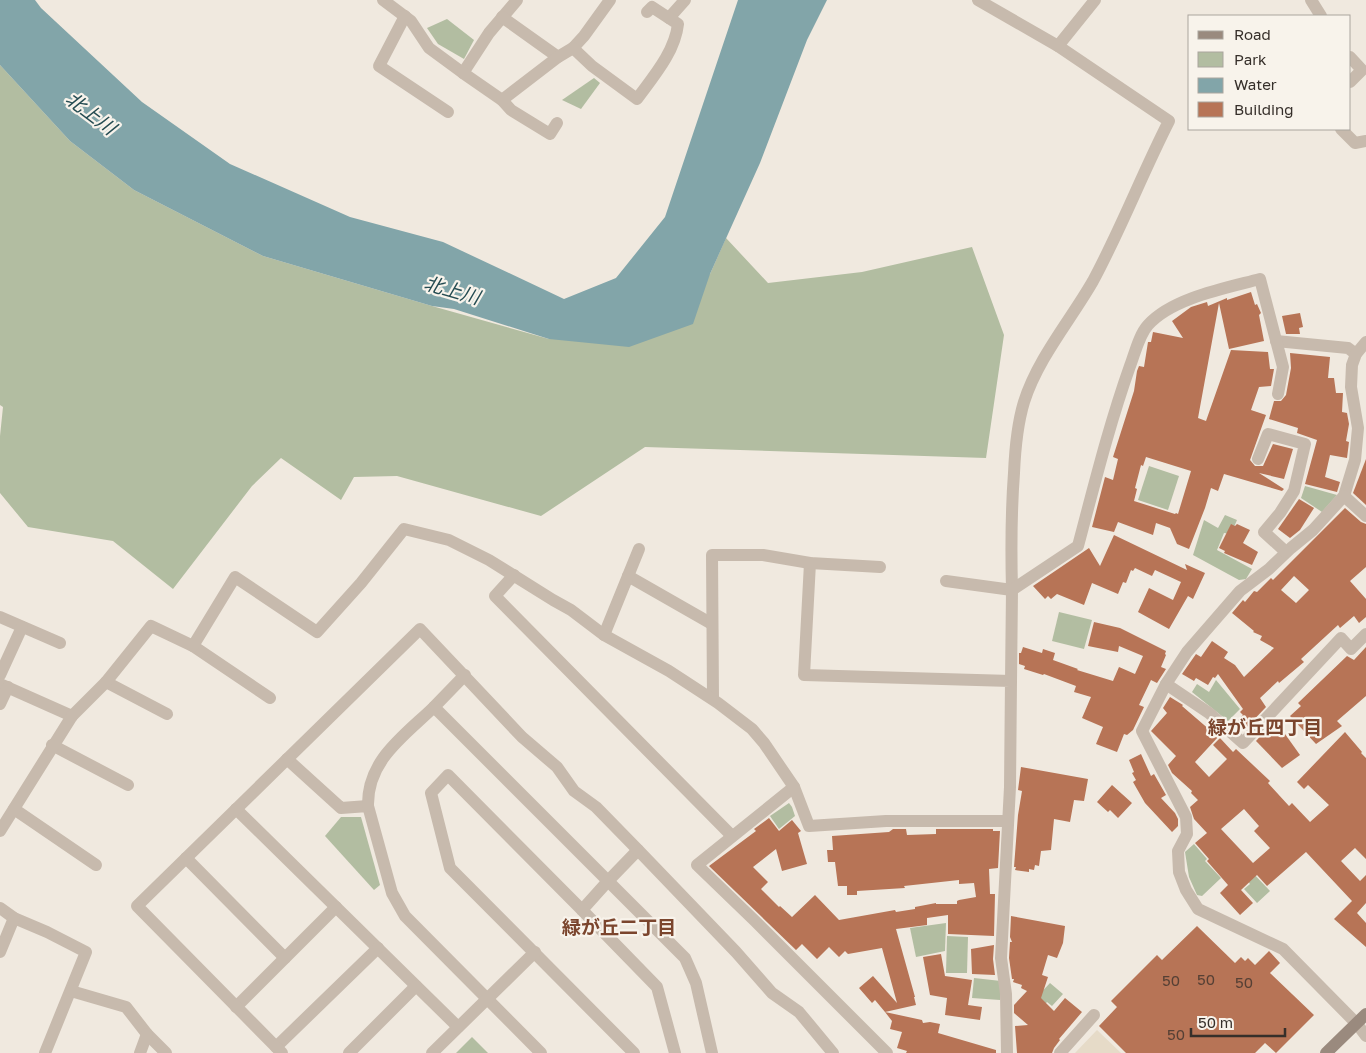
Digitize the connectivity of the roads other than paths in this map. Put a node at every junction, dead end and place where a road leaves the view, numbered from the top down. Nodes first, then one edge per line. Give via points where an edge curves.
1 (383, 0) edge
2 (517, 0) edge
3 (610, 0) edge
4 (685, 0) edge
5 (978, 0) edge
6 (1095, 0) edge
7 (1311, 0) edge
8 (647, 12) dead end
9 (1320, 15) edge
10 (404, 16) junction
11 (502, 17) junction
12 (669, 18) junction
13 (1058, 46) junction
14 (573, 48) junction
15 (558, 56) junction
16 (1351, 58) edge
17 (463, 73) junction
18 (1351, 81) edge
19 (502, 100) junction
20 (448, 112) dead end
21 (557, 123) dead end
22 (1342, 130) edge
23 (1366, 141) edge
24 (1276, 341) junction
25 (1366, 342) edge
26 (1356, 354) junction
27 (1278, 394) dead end
28 (1258, 459) dead end
29 (1344, 496) junction
30 (1366, 516) edge
31 (639, 549) dead end
32 (1286, 552) junction
33 (810, 563) junction
34 (880, 567) dead end
35 (514, 576) junction
36 (628, 576) junction
37 (946, 581) dead end
38 (1012, 590) junction
39 (0, 617) edge
40 (712, 624) junction
41 (22, 627) junction
42 (1366, 634) edge
43 (604, 635) junction
44 (60, 643) dead end
45 (193, 646) junction
46 (0, 675) edge
47 (465, 675) junction
48 (1011, 681) junction
49 (106, 682) junction
50 (1166, 684) junction
51 (4, 685) edge
52 (270, 698) dead end
53 (713, 699) junction
54 (0, 704) edge
55 (434, 707) junction
56 (167, 714) dead end
57 (72, 716) junction
58 (52, 745) junction
59 (287, 759) junction
60 (128, 785) dead end
61 (794, 787) junction
62 (368, 806) junction
63 (14, 809) junction
64 (236, 809) junction
65 (1008, 822) junction
66 (0, 831) edge
67 (732, 836) junction
68 (638, 850) junction
69 (186, 858) junction
70 (96, 865) dead end
71 (608, 881) junction
72 (336, 907) junction
73 (0, 908) edge
74 (582, 910) junction
75 (14, 918) junction
76 (378, 948) junction
77 (0, 952) edge
78 (535, 952) junction
79 (285, 958) junction
80 (416, 986) junction
81 (70, 991) junction
82 (486, 1000) junction
83 (236, 1007) junction
84 (1094, 1015) dead end
85 (1361, 1019) edge
86 (458, 1027) junction
87 (147, 1034) junction
88 (1366, 1036) edge
89 (279, 1050) edge
90 (45, 1053) edge
91 (140, 1053) edge
92 (166, 1053) edge
93 (349, 1053) edge
94 (432, 1053) edge
95 (541, 1053) edge
96 (634, 1053) edge
97 (675, 1053) edge
98 (712, 1053) edge
99 (833, 1053) edge
100 (887, 1053) edge
101 (1006, 1053) edge
102 (1060, 1053) edge
103 (1326, 1053) edge

1 - 10 street
2 - 11 street
3 - 14 street
4 - 12 street
5 - 13 street
6 - 13 street
7 - 9 street
8 - 12 street via 652,7
10 - 17 street via 411,21 428,48
10 - 20 street via 379,66
11 - 15 street
11 - 17 street
12 - 14 street via 678,24 677,34 664,61 637,99
13 - 38 street via 1169,121 1115,238 1070,319 1035,373 1024,403 1016,442 1010,518
14 - 15 street
15 - 19 street
16 - 18 street via 1362,70
17 - 19 street
19 - 21 street via 511,110 550,134
22 - 23 street via 1355,143
24 - 26 street via 1348,348
24 - 27 street via 1283,367
24 - 38 street via 1260,279 1208,292 1162,314 1148,325 1119,396 1078,546
25 - 26 street
26 - 29 street via 1352,365 1352,387 1357,442
28 - 32 street via 1268,434 1305,444 1294,491 1264,532
29 - 30 street
29 - 32 street
31 - 36 street
32 - 50 street via 1269,570 1240,591 1187,652
33 - 34 street
33 - 40 street via 763,555 712,555
33 - 48 street via 804,675
35 - 43 street via 571,610
35 - 45 street via 449,540 404,530 317,632 235,577
35 - 67 street via 495,596
36 - 40 street
36 - 43 street
37 - 38 street
38 - 48 street
39 - 41 street
40 - 53 street
41 - 44 street
41 - 46 street
42 - 50 street via 1351,649 1341,638 1243,742 1209,713
43 - 53 street
45 - 49 street via 151,626
45 - 52 street
47 - 55 street
47 - 59 street via 420,629
47 - 68 street via 522,737 557,767 574,791 596,807
48 - 65 street
49 - 56 street
49 - 57 street
50 - 85 street via 1142,731 1186,817 1186,834 1178,851 1179,872 1186,890 1198,909 1283,949
51 - 54 street
51 - 57 street
53 - 61 street via 752,729
55 - 62 street via 380,762 368,792
55 - 71 street
57 - 58 street
58 - 60 street
58 - 63 street
59 - 62 street via 341,808
59 - 64 street
61 - 65 street via 808,826 886,821
61 - 67 street
62 - 82 street via 392,893 405,916
63 - 66 street
63 - 70 street
64 - 69 street
64 - 72 street
65 - 101 street via 1001,958 1006,994
67 - 100 street via 696,865
68 - 71 street
68 - 99 street via 772,993 799,1012
69 - 79 street
69 - 83 street via 137,906
71 - 74 street
71 - 98 street via 685,958 696,983
72 - 76 street
72 - 79 street
73 - 75 street
74 - 78 street via 448,775 431,793 450,868
74 - 97 street via 657,987
75 - 77 street
75 - 81 street via 86,952
76 - 80 street
76 - 89 street
78 - 82 street
78 - 96 street
79 - 83 street
80 - 86 street
80 - 93 street
81 - 87 street via 126,1006
81 - 90 street
82 - 86 street
82 - 95 street
83 - 89 street
84 - 102 street
85 - 88 street
85 - 103 street
86 - 94 street
87 - 91 street
87 - 92 street

